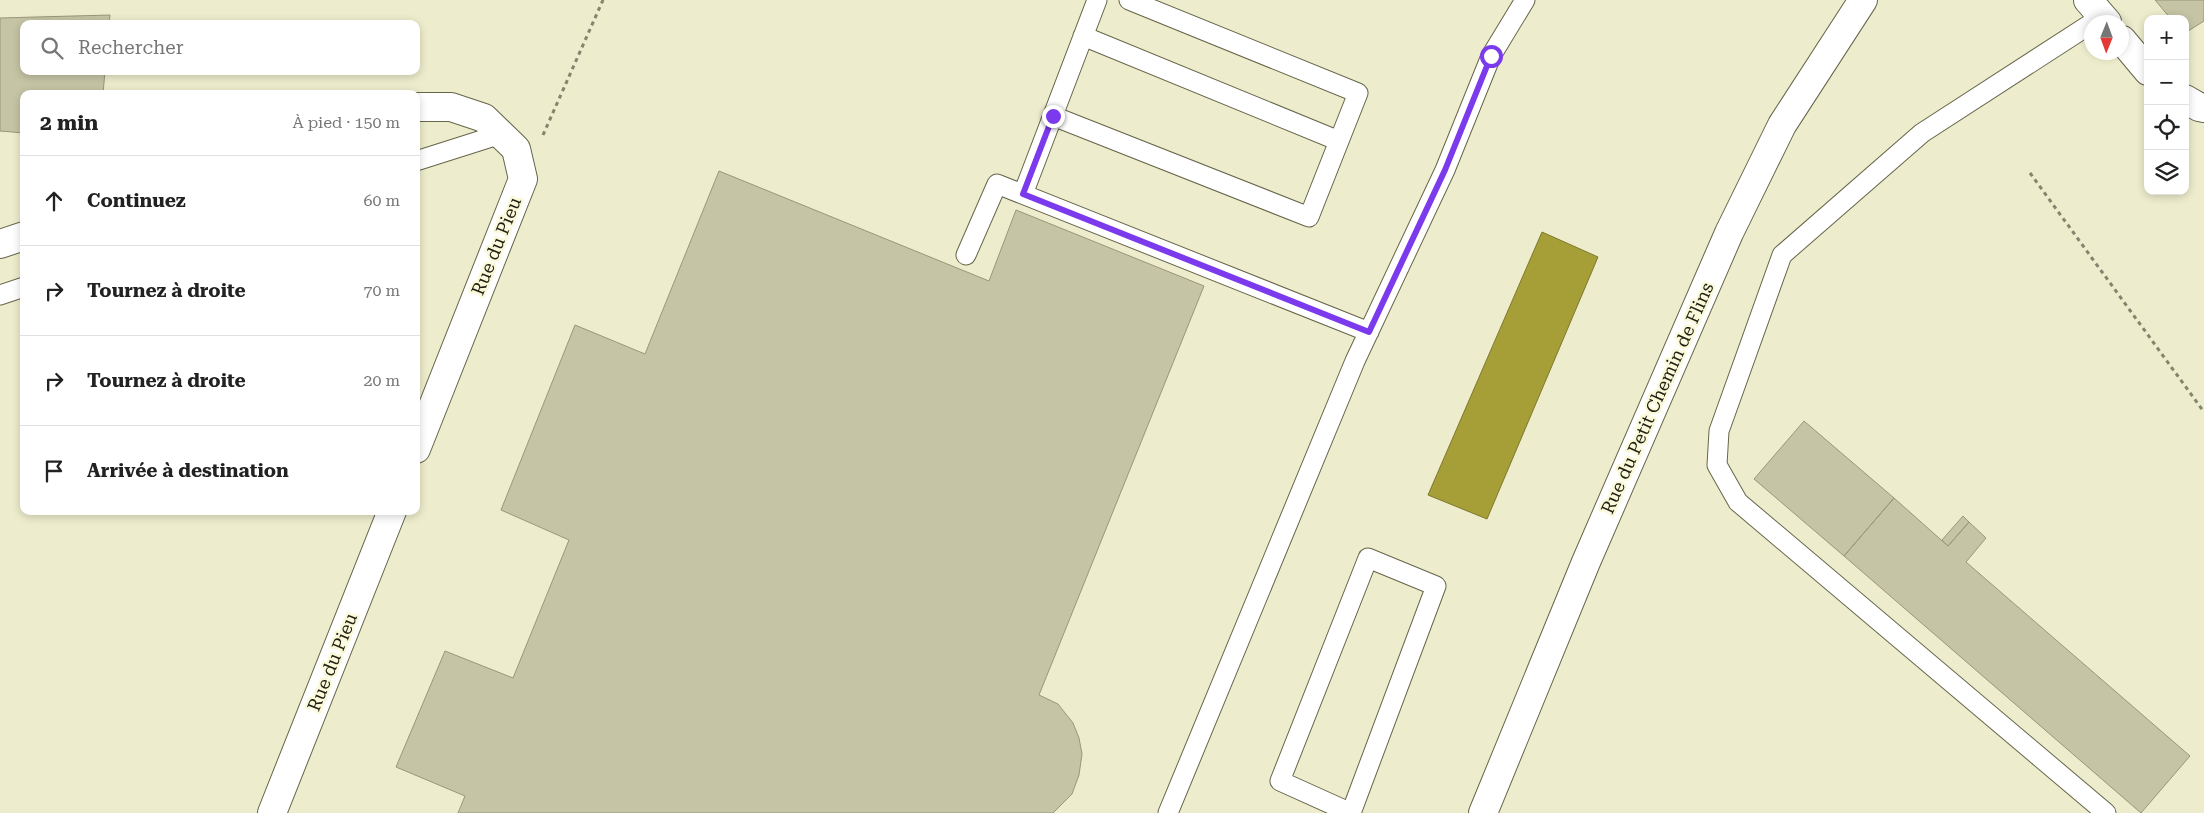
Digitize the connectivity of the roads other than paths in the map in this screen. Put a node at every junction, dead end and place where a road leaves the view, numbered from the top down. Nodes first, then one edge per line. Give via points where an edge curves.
1 (1097, 0) edge
2 (1129, 0) edge
3 (1525, 0) edge
4 (1864, 0) edge
5 (2084, 25) edge
6 (1083, 36) junction
7 (2129, 48) edge
8 (2144, 66) edge
9 (2189, 101) edge
10 (420, 107) edge
11 (2204, 108) edge
12 (1053, 116) junction
13 (500, 134) junction
14 (1339, 141) junction
15 (420, 160) edge
16 (1023, 194) junction
17 (20, 237) edge
18 (0, 244) edge
19 (966, 255) dead end
20 (20, 288) edge
21 (0, 294) edge
22 (1369, 332) junction
23 (420, 439) edge
24 (390, 515) edge
25 (1312, 806) edge
26 (272, 813) edge
27 (1168, 813) edge
28 (1483, 813) edge
29 (2106, 813) edge

1 - 6 lane
2 - 14 lane via 1358,93
3 - 22 lane via 1491,56 1445,170
4 - 28 street, Rue du Petit Chemin de Flins via 1782,125 1733,225 1586,562
5 - 29 lane via 1922,133 1782,255 1718,431 1717,465 1738,502
6 - 12 lane
6 - 14 lane
7 - 8 street
9 - 11 street
10 - 13 street, Rue du Pieu via 451,107 484,118
12 - 14 lane via 1309,217
12 - 16 lane
13 - 15 lane
13 - 23 street, Rue du Pieu via 516,149 523,179
16 - 19 lane via 997,184
16 - 22 lane
17 - 18 street
20 - 21 lane
22 - 27 lane
24 - 26 street, Rue du Pieu
25 - 25 lane via 1351,813 1436,586 1368,558 1280,781

